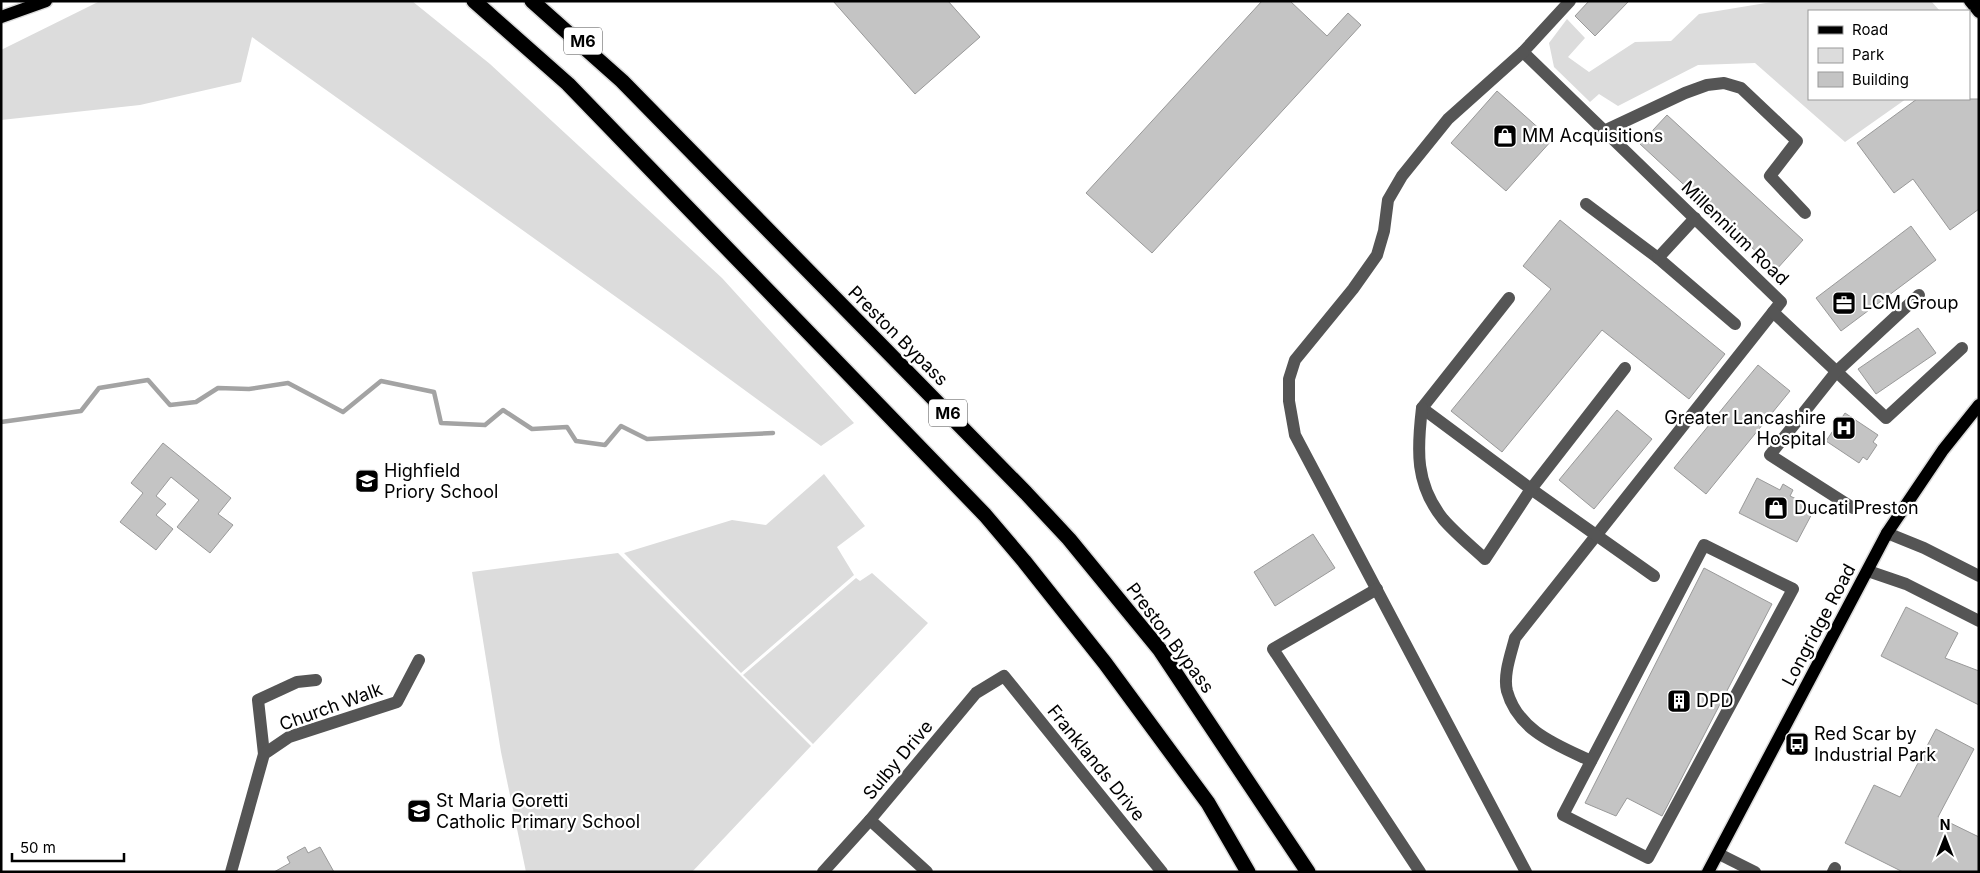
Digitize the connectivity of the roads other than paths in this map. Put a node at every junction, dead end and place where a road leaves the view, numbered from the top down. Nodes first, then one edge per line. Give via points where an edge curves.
1 (46, 1) edge
2 (466, 1) edge
3 (474, 1) edge
4 (532, 1) edge
5 (545, 1) edge
6 (1570, 1) edge
7 (1970, 1) edge
8 (1979, 12) edge
9 (1, 17) edge
10 (1523, 52) junction
11 (549, 67) junction
12 (622, 81) junction
13 (1604, 130) junction
14 (1586, 204) dead end
15 (1805, 213) dead end
16 (1695, 218) junction
17 (1658, 258) junction
18 (1918, 295) dead end
19 (1509, 298) dead end
20 (1773, 312) junction
21 (1735, 324) dead end
22 (1962, 348) dead end
23 (1625, 368) dead end
24 (1836, 372) junction
25 (1979, 405) edge
26 (1422, 408) junction
27 (1531, 489) junction
28 (1853, 508) dead end
29 (1887, 533) junction
30 (1598, 536) junction
31 (1868, 571) junction
32 (1654, 576) dead end
33 (1979, 576) edge
34 (1377, 590) junction
35 (1979, 621) edge
36 (419, 660) dead end
37 (1004, 676) joint
38 (316, 680) dead end
39 (264, 754) junction
40 (1591, 761) junction
41 (870, 820) junction
42 (1718, 854) junction
43 (230, 872) edge
44 (823, 872) edge
45 (927, 872) edge
46 (1162, 872) edge
47 (1248, 872) edge
48 (1308, 872) edge
49 (1420, 872) edge
50 (1526, 872) edge
51 (1708, 872) edge
52 (1755, 872) edge

1 - 9 main road
2 - 11 highway, M6
3 - 11 highway, M6
4 - 12 highway, Preston Bypass / M6
5 - 12 highway, M6
6 - 10 street
7 - 8 main road
10 - 13 street, Millennium Road
10 - 34 street via 1448,119 1402,176 1388,200 1384,231 1376,255 1353,289 1294,360 1289,379 1289,401 1295,435
11 - 47 highway, M6 via 985,515 1105,663 1208,803
12 - 48 highway, Preston Bypass / M6 via 1069,539 1160,650
13 - 15 street via 1707,85 1724,83 1741,88 1797,141 1770,176
13 - 16 street, Millennium Road
14 - 17 street
16 - 17 street
16 - 20 street, Millennium Road via 1781,302
17 - 21 street
18 - 24 street
19 - 26 street
20 - 24 street
20 - 30 street, Millennium Road
22 - 24 street via 1886,418
23 - 27 street
24 - 28 street via 1770,455
25 - 29 main road, Longridge Road via 1943,450
26 - 27 street
26 - 27 street via 1418,448 1425,491 1443,519 1485,559
27 - 30 street
29 - 31 main road, Longridge Road
29 - 33 street
30 - 32 street
30 - 40 street, Millennium Road via 1515,638 1507,666 1507,690 1528,727
31 - 35 street via 1906,584
31 - 42 main road, Longridge Road
34 - 49 street via 1273,649
34 - 50 street
36 - 39 street, Church Walk via 397,702 289,737
37 - 41 street, Sulby Drive via 976,693
37 - 46 street, Franklands Drive
38 - 39 street via 297,682 258,700
39 - 43 street
40 - 40 street via 1704,545 1793,590 1648,858 1564,815
41 - 44 street, Sulby Drive
41 - 45 street
42 - 51 main road, Longridge Road
42 - 52 street

